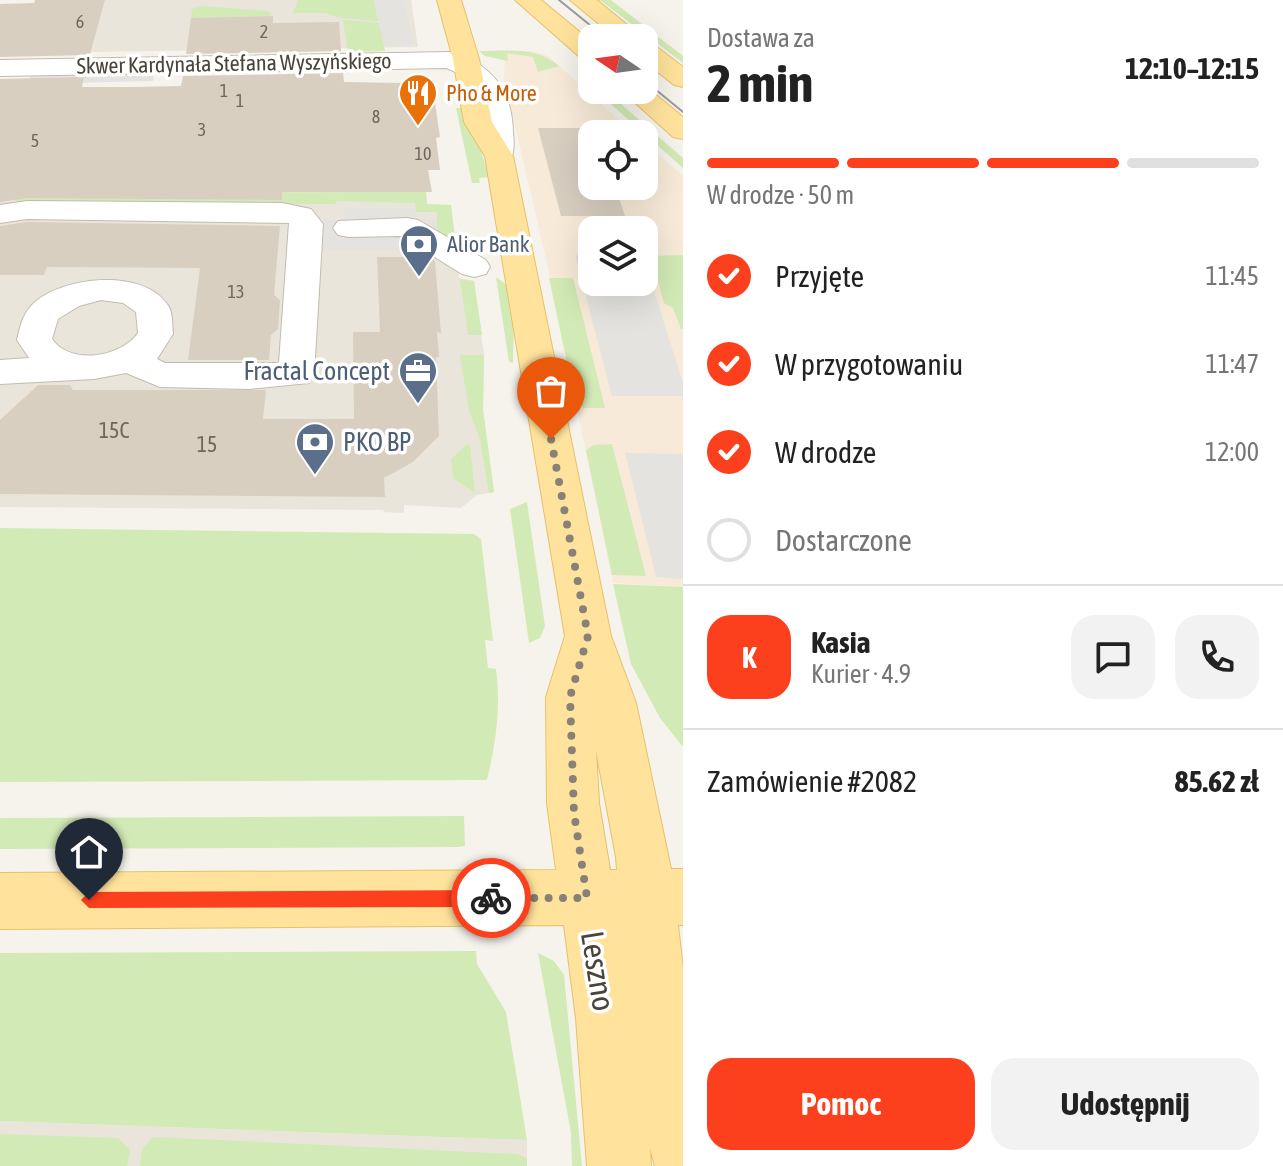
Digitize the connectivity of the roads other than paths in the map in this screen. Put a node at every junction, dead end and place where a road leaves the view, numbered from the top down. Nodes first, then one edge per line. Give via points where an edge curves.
1 (449, 0) edge
2 (527, 0) edge
3 (582, 0) edge
4 (613, 24) edge
5 (578, 43) edge
6 (658, 60) edge
7 (467, 66) junction
8 (0, 68) edge
9 (683, 79) edge
10 (651, 104) edge
11 (683, 131) edge
12 (0, 214) edge
13 (349, 228) dead end
14 (435, 267) dead end
15 (474, 267) junction
16 (520, 269) junction
17 (127, 359) junction
18 (74, 368) junction
19 (0, 372) edge
20 (588, 636) junction
21 (664, 897) edge
22 (587, 898) junction
23 (0, 901) edge
24 (683, 1156) edge
25 (619, 1166) edge

1 - 7 main road, Leszno
2 - 5 main road
3 - 4 main road
6 - 9 main road
7 - 8 street, Skwer Kardynała Stefana Wyszyńskiego via 420,59
7 - 16 main road, Leszno via 480,127 499,156
10 - 11 main road
12 - 17 street via 282,212 300,216 307,224 296,374 160,375
13 - 15 street via 407,227
14 - 15 street
15 - 16 street
16 - 20 main road, Leszno
17 - 18 street via 110,366
17 - 18 street via 157,329 153,308 132,293 84,292 43,314 34,336 45,356
18 - 19 street
20 - 21 main road, Leszno via 612,703 643,857
20 - 22 main road, Leszno via 570,697 574,813
21 - 22 main road
21 - 24 main road, Leszno via 659,1019
22 - 23 main road
22 - 25 main road, Leszno via 610,1051

